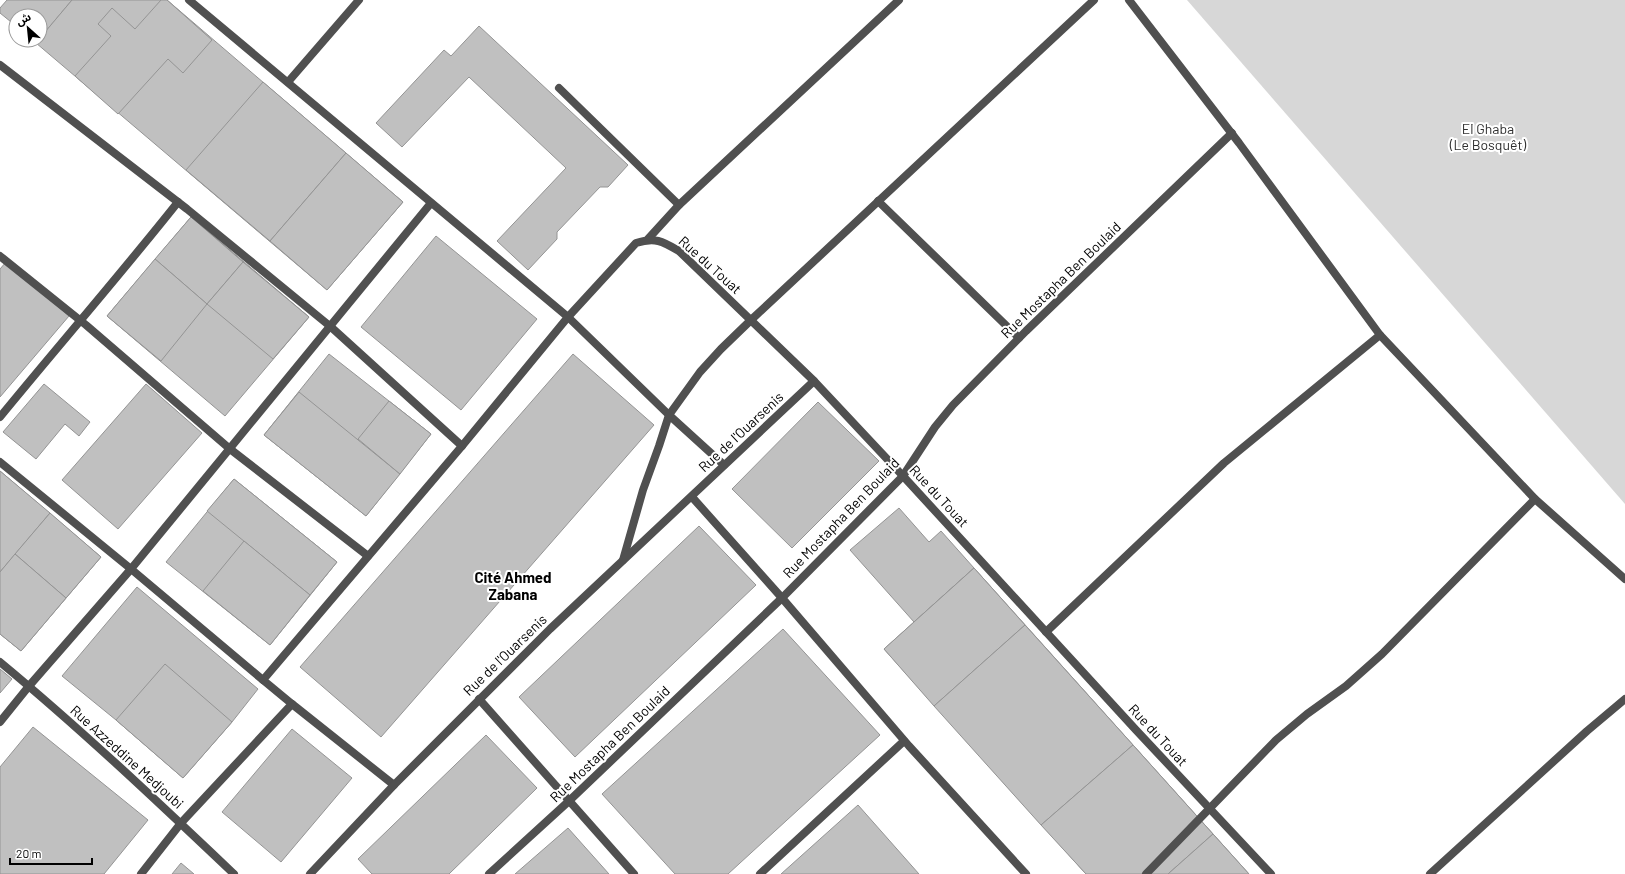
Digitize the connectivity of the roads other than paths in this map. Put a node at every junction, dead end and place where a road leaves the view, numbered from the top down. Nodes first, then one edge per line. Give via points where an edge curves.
1 (189, 0) edge
2 (359, 0) edge
3 (899, 0) edge
4 (1094, 0) edge
5 (1129, 0) edge
6 (0, 65) edge
7 (288, 82) junction
8 (559, 88) dead end
9 (1232, 133) junction
10 (878, 201) junction
11 (178, 202) junction
12 (431, 203) junction
13 (679, 205) junction
14 (648, 239) junction
15 (0, 256) edge
16 (568, 317) junction
17 (80, 320) junction
18 (751, 320) junction
19 (331, 327) junction
20 (1380, 335) junction
21 (1019, 338) junction
22 (814, 382) junction
23 (669, 415) junction
24 (0, 417) edge
25 (462, 446) junction
26 (230, 449) junction
27 (0, 462) edge
28 (724, 465) junction
29 (903, 476) junction
30 (692, 497) junction
31 (1535, 499) junction
32 (368, 556) junction
33 (623, 560) junction
34 (131, 569) junction
35 (1625, 579) edge
36 (782, 598) junction
37 (1046, 632) junction
38 (0, 662) edge
39 (263, 680) junction
40 (29, 686) junction
41 (479, 699) junction
42 (1625, 699) edge
43 (292, 704) junction
44 (0, 722) edge
45 (904, 741) junction
46 (394, 785) junction
47 (569, 801) junction
48 (1210, 808) junction
49 (181, 823) junction
50 (141, 874) edge
51 (234, 874) edge
52 (310, 874) edge
53 (489, 874) edge
54 (634, 874) edge
55 (760, 874) edge
56 (1026, 874) edge
57 (1146, 874) edge
58 (1271, 874) edge
59 (1430, 874) edge

1 - 7 street
2 - 7 street
3 - 13 street
4 - 10 street
5 - 9 street
6 - 11 street
7 - 12 street
8 - 13 street
9 - 20 street
9 - 21 street, Rue Mostapha Ben Boulaid
10 - 18 street
10 - 21 street
11 - 17 street
11 - 19 street
12 - 16 street
12 - 19 street
13 - 14 street
14 - 16 street via 636,243
14 - 18 street, Rue du Touat via 665,243 679,251
15 - 17 street
16 - 23 street
16 - 25 street
17 - 24 street
17 - 26 street
18 - 22 street, Rue du Touat
18 - 23 street via 700,372
19 - 25 street
19 - 26 street
20 - 31 street
20 - 37 street via 1224,463
21 - 29 street, Rue Mostapha Ben Boulaid via 953,405 935,427
22 - 28 street, Rue de l'Ouarsenis
22 - 29 street, Rue du Touat
23 - 28 street
23 - 33 street via 643,490
25 - 32 street
26 - 32 street
26 - 34 street
27 - 34 street
28 - 30 street, Rue de l'Ouarsenis
29 - 36 street, Rue Mostapha Ben Boulaid
29 - 37 street, Rue du Touat
30 - 33 street, Rue de l'Ouarsenis
30 - 36 street
31 - 35 street
31 - 48 street via 1382,654 1346,686 1276,740
32 - 39 street
33 - 41 street, Rue de l'Ouarsenis
34 - 39 street
34 - 40 street
36 - 45 street
36 - 47 street, Rue Mostapha Ben Boulaid
37 - 48 street, Rue du Touat
38 - 40 street, Rue Azzeddine Medjoubi
39 - 43 street
40 - 44 street
40 - 49 street, Rue Azzeddine Medjoubi
41 - 46 street, Rue de l'Ouarsenis
41 - 47 street
42 - 59 street
43 - 46 street
43 - 49 street
45 - 55 street
45 - 56 street
46 - 52 street, Rue de l'Ouarsenis
47 - 53 street, Rue Mostapha Ben Boulaid
47 - 54 street
48 - 57 street
48 - 58 street, Rue du Touat
49 - 50 street
49 - 51 street, Rue Azzeddine Medjoubi

